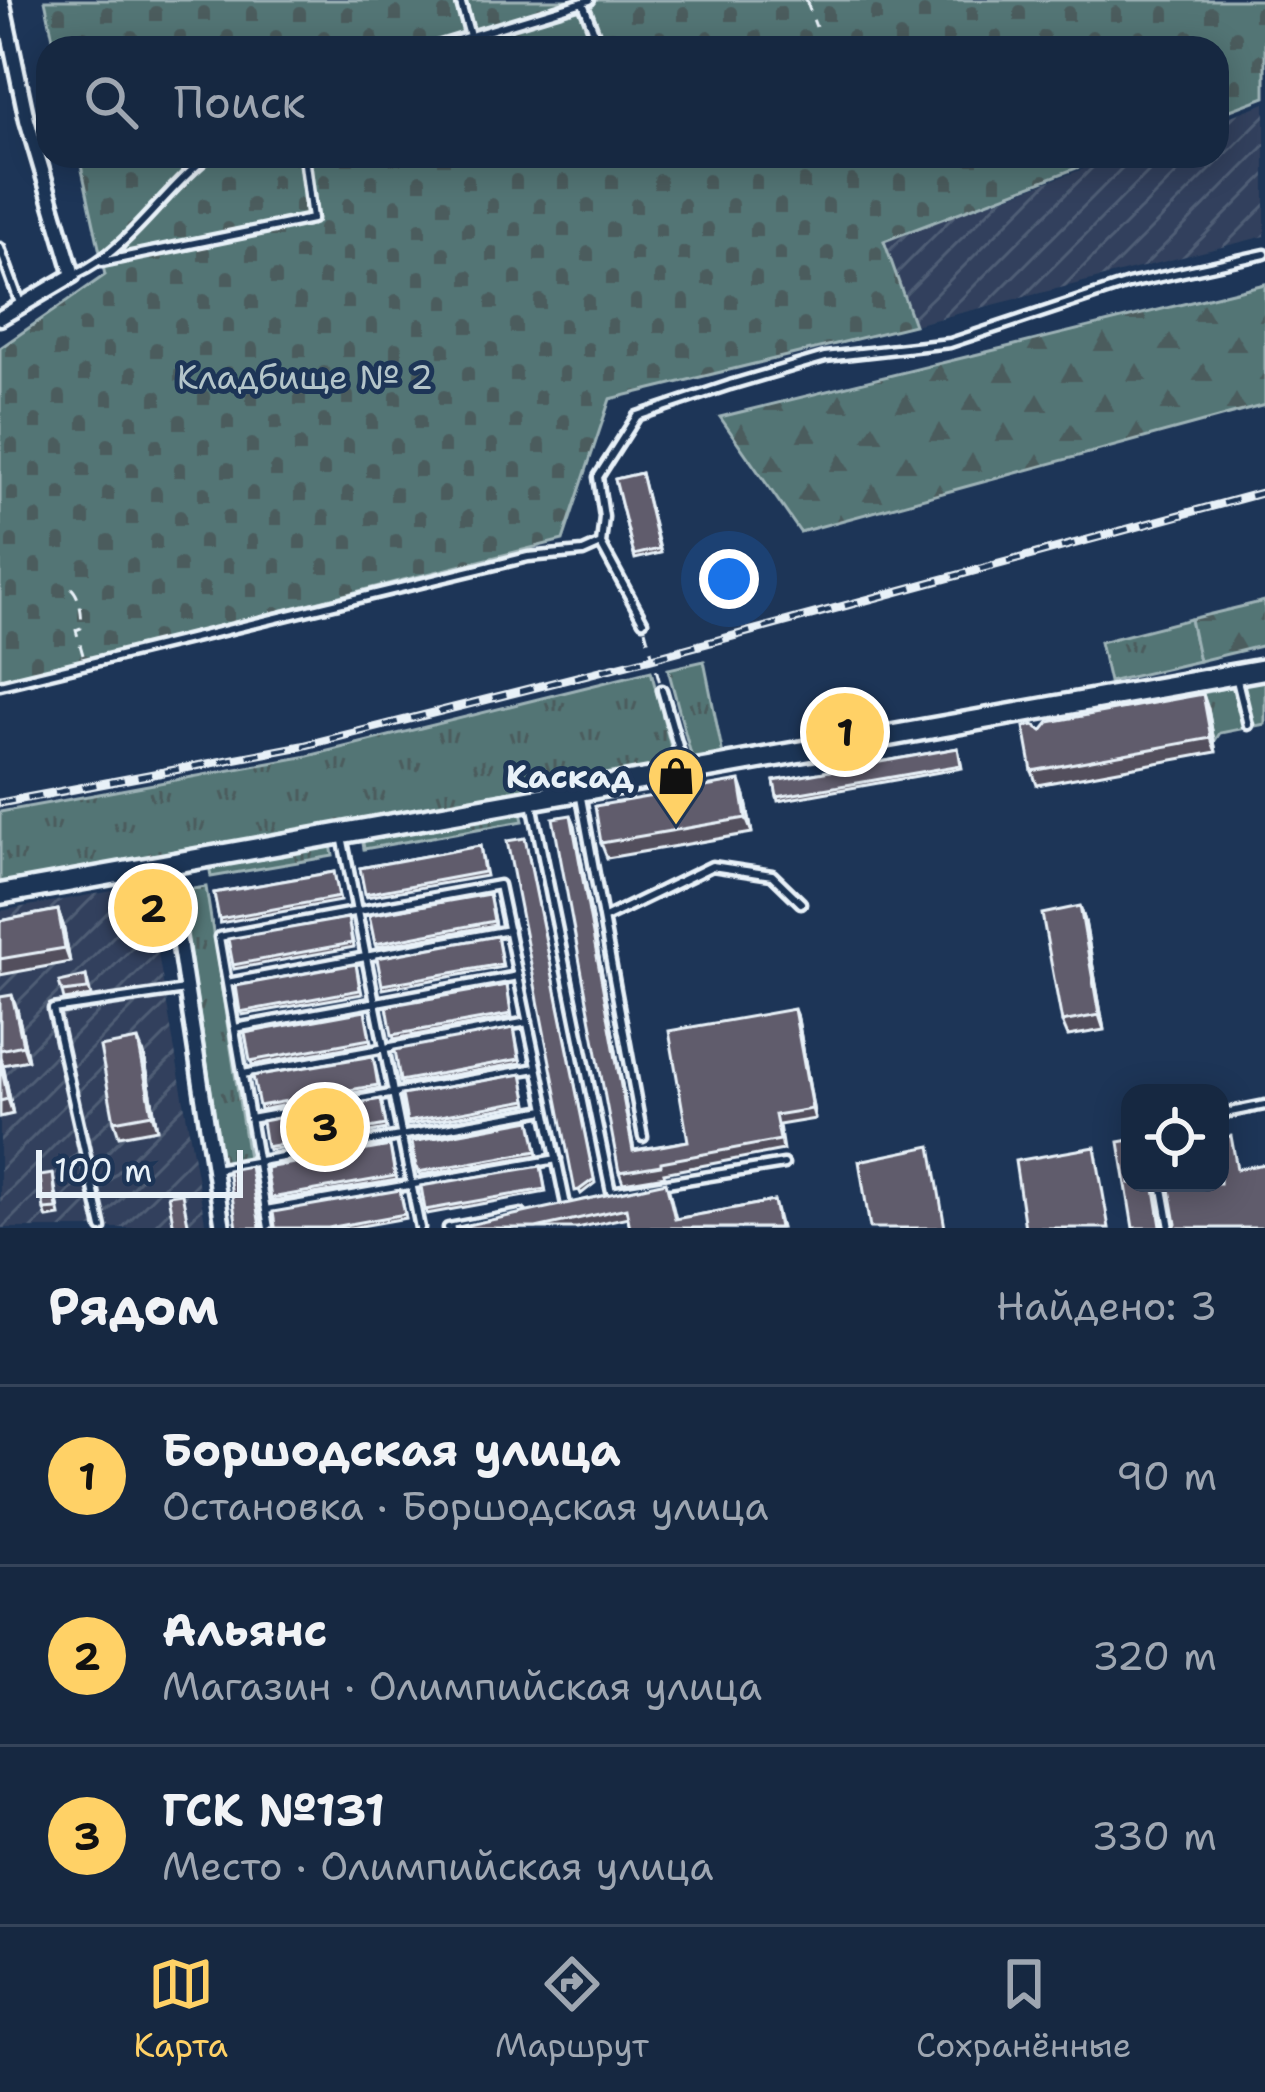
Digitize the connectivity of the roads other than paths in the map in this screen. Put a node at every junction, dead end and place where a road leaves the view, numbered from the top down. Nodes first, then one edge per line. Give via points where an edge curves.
1 (2, 0) edge
2 (460, 0) edge
3 (585, 1) edge
4 (470, 36) joint
5 (596, 36) edge
6 (36, 148) edge
7 (42, 168) edge
8 (194, 168) edge
9 (306, 168) edge
10 (0, 248) edge
11 (1265, 254) edge
12 (102, 262) junction
13 (3, 266) edge
14 (73, 275) junction
15 (21, 306) junction
16 (0, 317) edge
17 (601, 544) junction
18 (643, 621) road end
19 (1265, 669) edge
20 (1236, 676) junction
21 (0, 685) edge
22 (662, 690) road end
23 (1248, 725) dead end
24 (674, 780) junction
25 (580, 791) junction
26 (531, 800) junction
27 (341, 832) junction
28 (167, 862) junction
29 (0, 894) edge
30 (802, 903) dead end
31 (357, 911) junction
32 (605, 918) junction
33 (508, 930) junction
34 (366, 958) junction
35 (518, 976) junction
36 (227, 983) junction
37 (185, 990) junction
38 (375, 1002) junction
39 (528, 1022) junction
40 (235, 1028) junction
41 (384, 1048) junction
42 (538, 1067) junction
43 (243, 1074) junction
44 (393, 1094) junction
45 (1265, 1105) edge
46 (546, 1110) junction
47 (1229, 1112) edge
48 (250, 1119) junction
49 (401, 1136) junction
50 (643, 1137) dead end
51 (557, 1159) junction
52 (257, 1162) junction
53 (784, 1164) dead end
54 (212, 1170) junction
55 (411, 1184) junction
56 (1164, 1192) edge
57 (547, 1208) edge
58 (266, 1210) junction
59 (527, 1212) edge
60 (102, 1228) edge
61 (223, 1228) edge
62 (269, 1228) edge
63 (419, 1228) edge
64 (448, 1228) edge
65 (1170, 1228) edge

1 - 6 street
2 - 4 lane
3 - 4 lane
3 - 5 lane
7 - 14 street
8 - 12 lane
9 - 12 lane via 312,219
10 - 13 lane
11 - 17 lane via 1128,284 950,343 825,357 637,416 598,477
12 - 14 lane
13 - 15 lane
14 - 15 street
15 - 16 street
17 - 18 lane
17 - 21 lane
19 - 20 street
20 - 23 lane
20 - 24 street via 1044,718
22 - 24 lane
24 - 25 street
25 - 26 street
25 - 32 lane
26 - 27 street
26 - 53 lane via 611,1192
27 - 28 street
27 - 31 lane
28 - 29 street
28 - 37 street
30 - 32 lane via 772,874 712,866
31 - 33 lane via 499,885
31 - 34 lane
31 - 36 lane via 220,937
32 - 50 lane
33 - 34 lane
33 - 35 lane
34 - 36 lane
34 - 38 lane
35 - 38 lane
35 - 39 lane
36 - 40 lane
37 - 54 street
37 - 60 lane via 53,1009
38 - 40 lane
38 - 41 lane
39 - 41 lane
39 - 42 lane
40 - 43 lane
41 - 43 lane
41 - 44 lane
42 - 44 lane
42 - 46 lane
43 - 48 lane
44 - 48 lane
44 - 49 lane
45 - 47 lane
46 - 49 lane
46 - 51 lane
48 - 52 lane
49 - 52 lane
49 - 55 lane
51 - 55 lane
51 - 57 lane via 566,1204
52 - 54 lane
52 - 58 lane
54 - 61 street
55 - 58 lane
55 - 63 lane
56 - 65 lane
58 - 62 lane
59 - 64 lane

